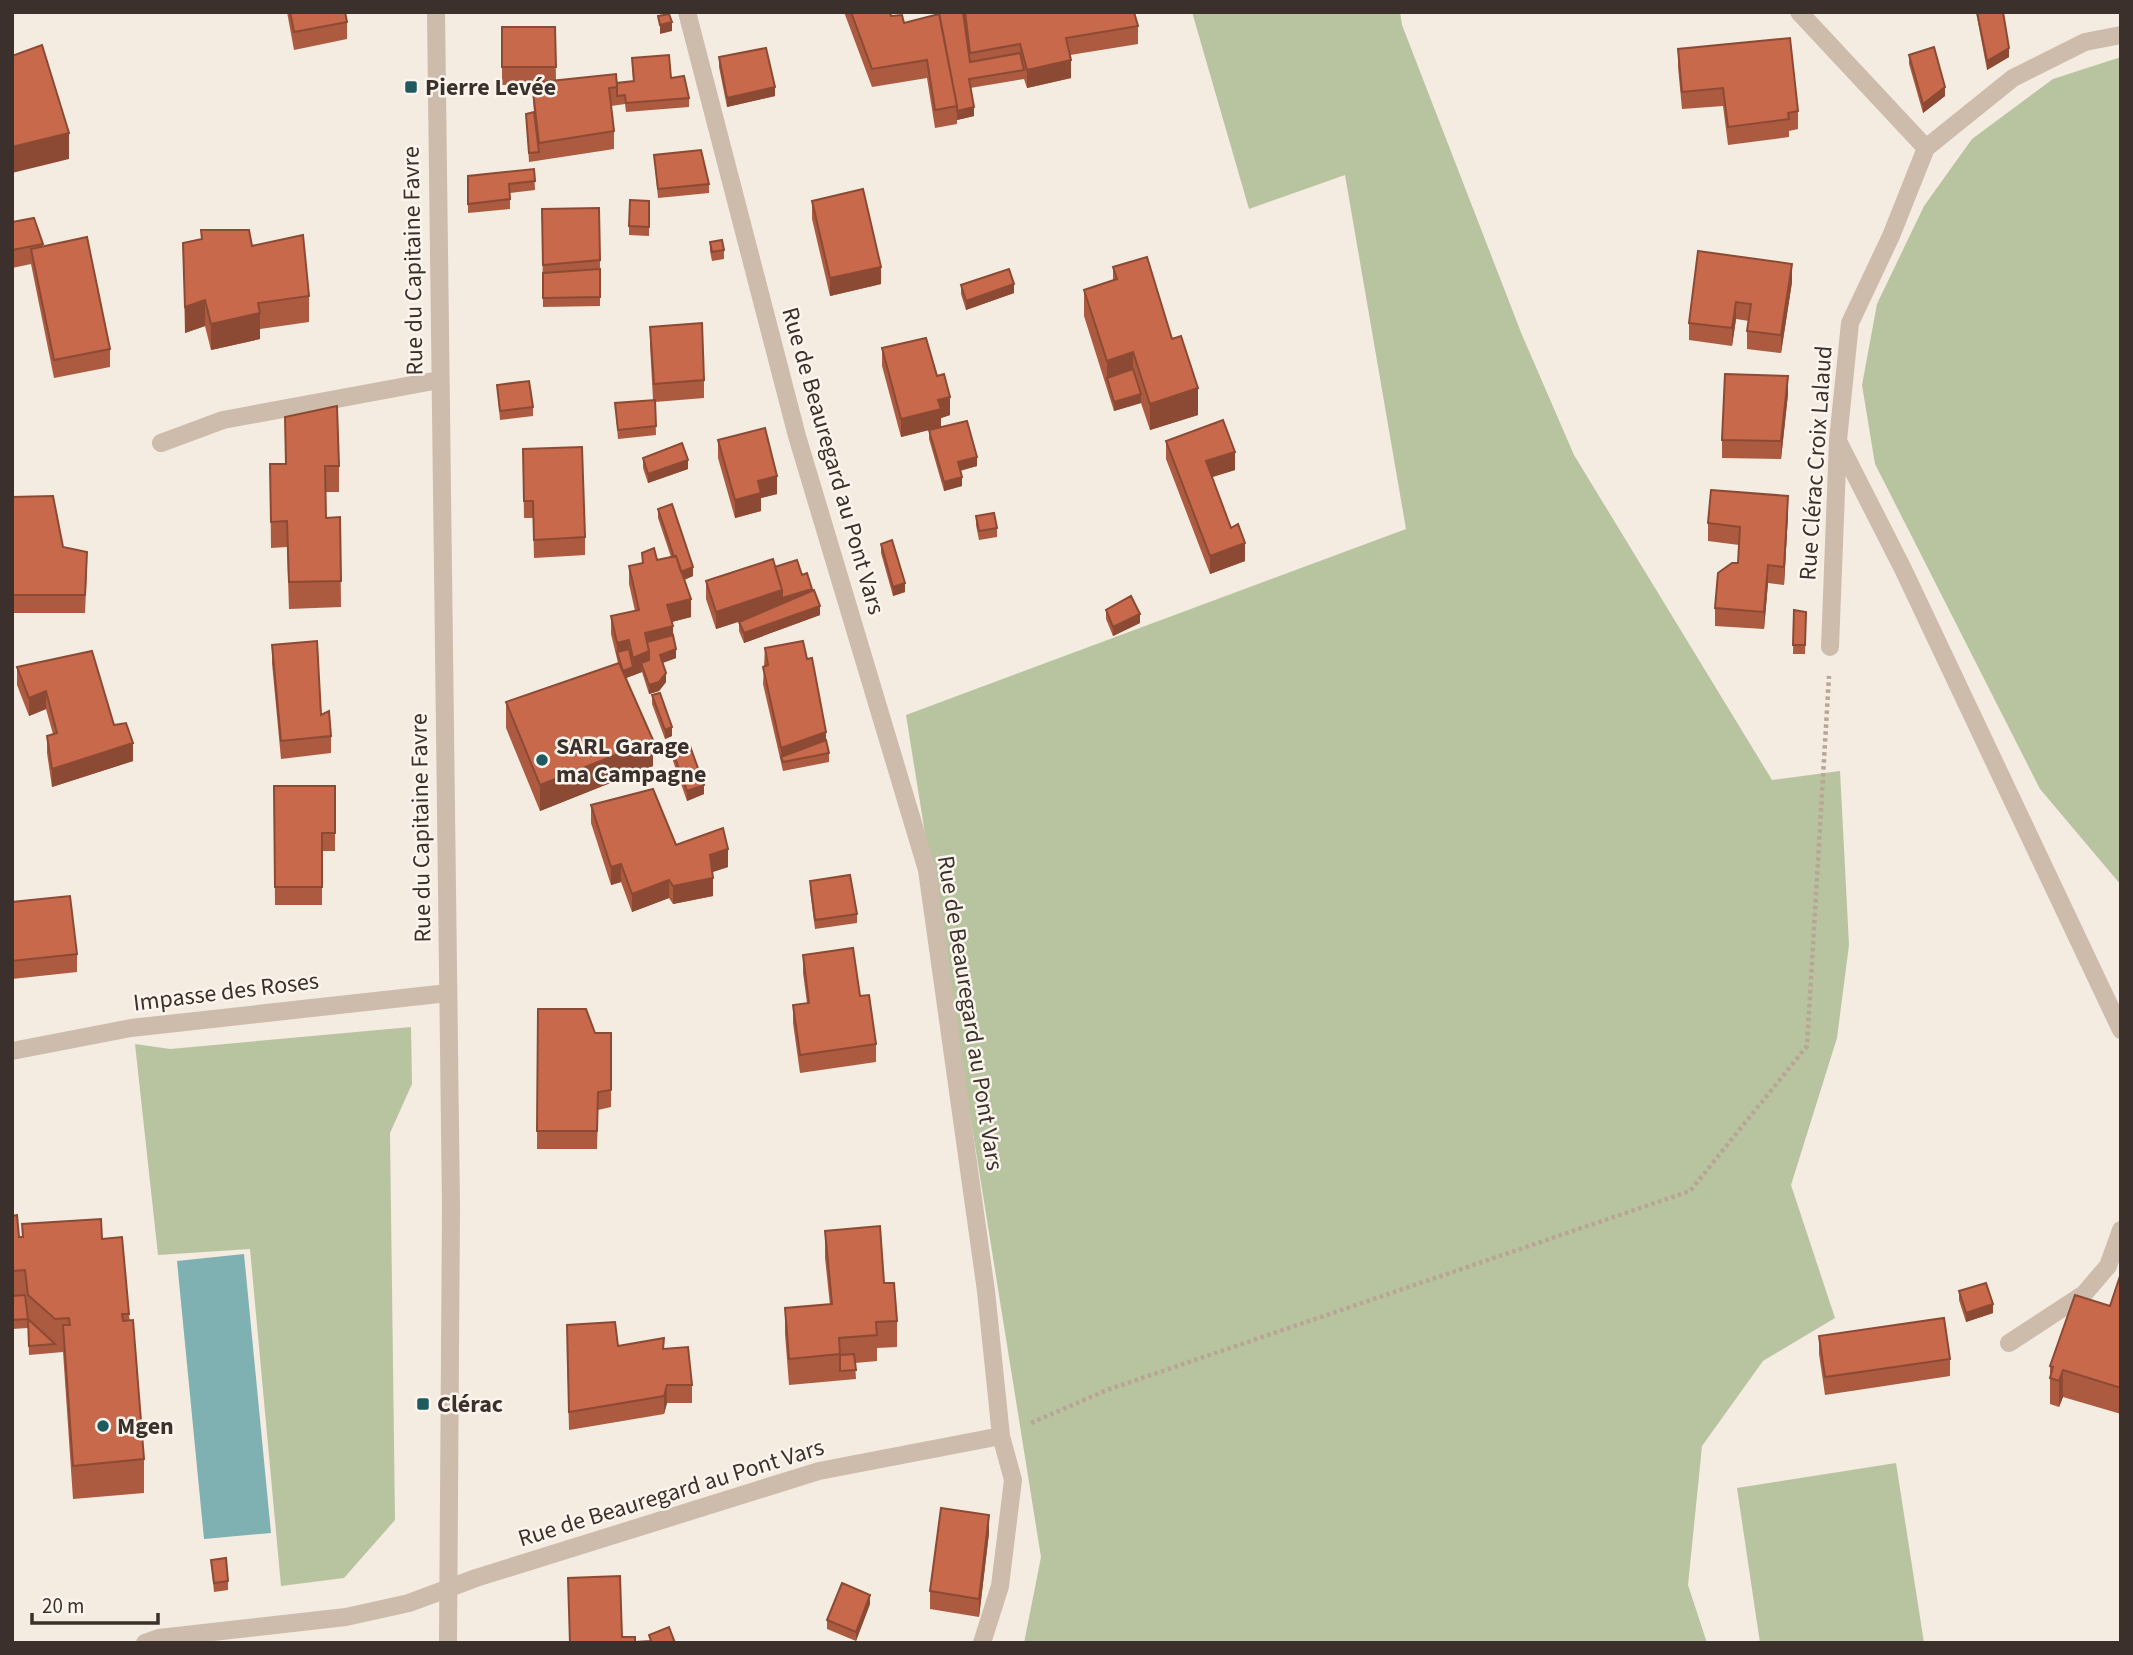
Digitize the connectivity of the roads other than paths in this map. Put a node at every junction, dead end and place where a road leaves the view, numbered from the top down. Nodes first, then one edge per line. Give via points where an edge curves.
1 (436, 12) edge
2 (687, 12) edge
3 (1799, 12) edge
4 (2121, 35) edge
5 (1926, 148) junction
6 (439, 380) junction
7 (1838, 440) junction
8 (161, 443) dead end
9 (1830, 648) road end
10 (448, 993) junction
11 (2121, 1030) edge
12 (12, 1051) edge
13 (2121, 1230) edge
14 (2009, 1343) dead end
15 (1001, 1436) junction
16 (449, 1589) junction
17 (145, 1643) edge
18 (448, 1643) edge
19 (982, 1643) edge

1 - 6 street, Rue du Capitaine Favre
2 - 15 street, Rue de Beauregard au Pont Vars via 797,436 927,870 986,1291
3 - 5 street
4 - 5 street, Rue Clérac Croix Lalaud via 2085,42 2013,78
5 - 7 street, Rue Clérac Croix Lalaud via 1850,323
6 - 8 street via 223,419
6 - 10 street, Rue du Capitaine Favre
7 - 9 street, Rue Clérac Croix Lalaud
7 - 11 street
10 - 12 street, Impasse des Roses via 131,1028
10 - 16 street, Rue du Capitaine Favre
13 - 14 street via 2108,1266 2084,1294
15 - 16 street, Rue de Beauregard au Pont Vars via 819,1471
15 - 19 street via 1013,1480 1000,1586
16 - 17 street, Rue de Beauregard au Pont Vars via 346,1618 159,1637
16 - 18 street, Rue du Capitaine Favre

